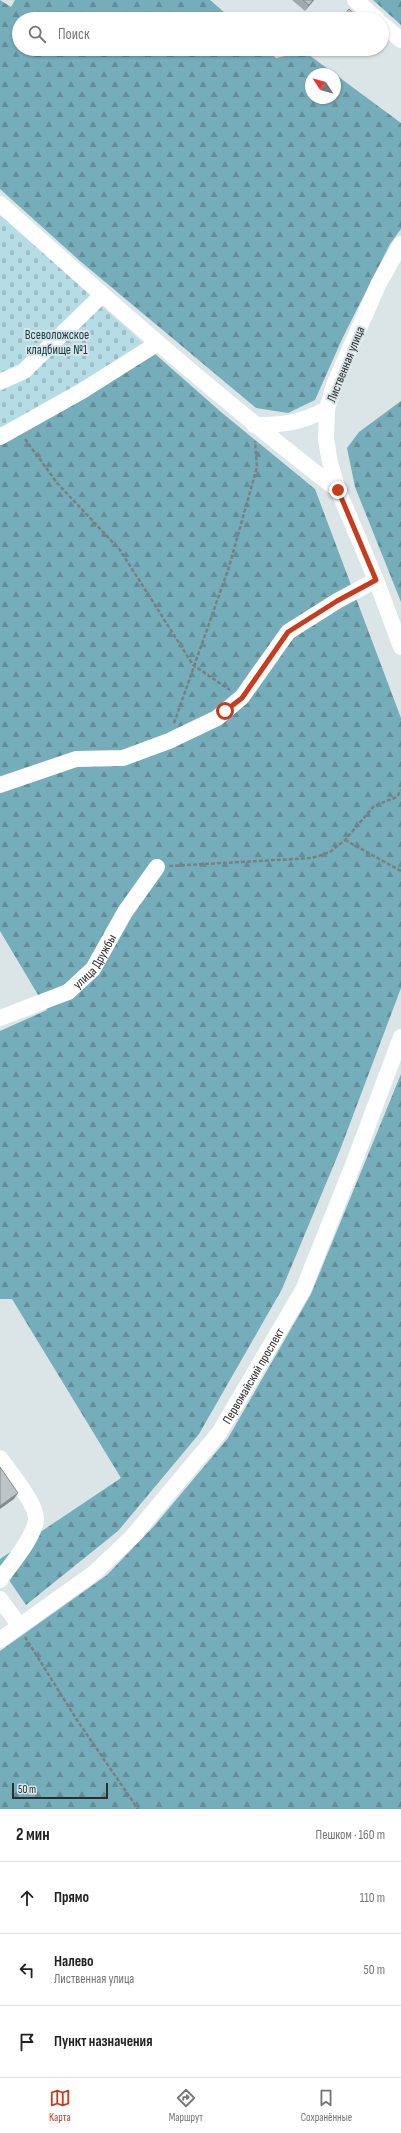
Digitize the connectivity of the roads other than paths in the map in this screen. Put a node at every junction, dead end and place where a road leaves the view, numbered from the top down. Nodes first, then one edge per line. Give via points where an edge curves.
1 (355, 0) edge
2 (369, 12) edge
3 (389, 30) edge
4 (401, 40) edge
5 (0, 204) edge
6 (401, 244) edge
7 (102, 295) junction
8 (158, 343) junction
9 (0, 382) edge
10 (326, 409) junction
11 (254, 425) junction
12 (0, 437) edge
13 (338, 490) junction
14 (376, 580) junction
15 (401, 647) edge
16 (0, 785) edge
17 (157, 867) road end
18 (0, 1018) edge
19 (401, 1037) edge
20 (0, 1458) edge
21 (0, 1580) edge
22 (0, 1599) edge
23 (20, 1626) junction
24 (0, 1640) edge

1 - 2 street
3 - 4 street
5 - 7 street
6 - 10 street, Лиственная улица via 378,283
7 - 8 street
7 - 9 street via 24,371
8 - 11 street
8 - 12 street via 82,391
10 - 11 street via 309,418 284,425
10 - 13 street, Лиственная улица via 326,439
11 - 13 street
13 - 14 street, Лиственная улица
14 - 15 street, Лиственная улица
14 - 16 street via 288,632 242,698 217,718 123,758 76,759
17 - 18 street, улица Дружбы via 124,912 93,969 68,992
19 - 23 street, Первомайский проспект via 303,1290 219,1433 132,1537 94,1573
20 - 21 street via 31,1503 36,1518 32,1533
22 - 23 street
23 - 24 street, Первомайский проспект

